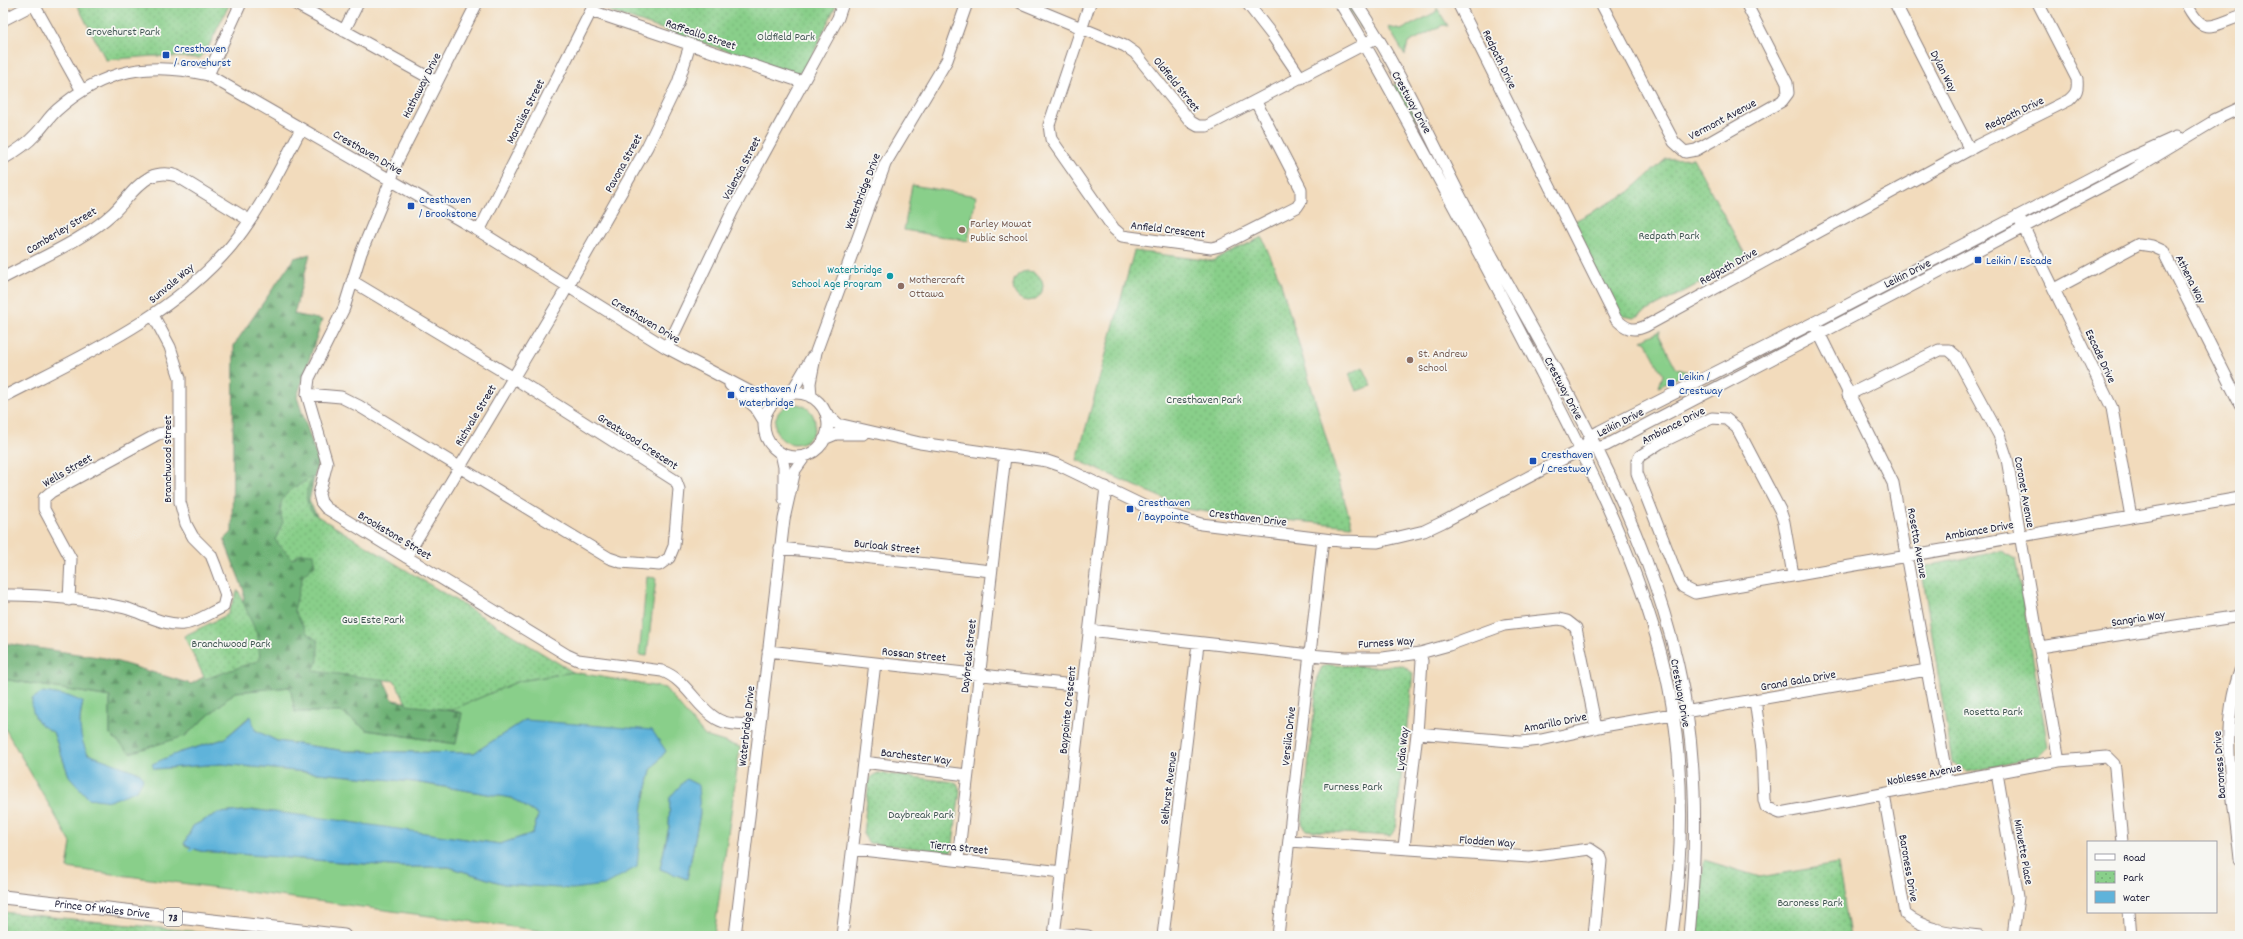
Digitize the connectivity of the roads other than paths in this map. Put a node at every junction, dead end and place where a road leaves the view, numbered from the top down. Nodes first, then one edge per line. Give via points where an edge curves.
1 (34, 3) edge
2 (241, 3) edge
3 (294, 3) edge
4 (358, 3) edge
5 (476, 3) edge
6 (843, 3) edge
7 (967, 3) edge
8 (1021, 3) edge
9 (1090, 3) edge
10 (1247, 3) edge
11 (1340, 3) edge
12 (1356, 3) edge
13 (1458, 3) edge
14 (1601, 3) edge
15 (1746, 3) edge
16 (1895, 3) edge
17 (2038, 3) edge
18 (2186, 3) edge
19 (593, 7) edge
20 (2240, 16) edge
21 (3, 20) edge
22 (1082, 28) junction
23 (344, 31) junction
24 (1377, 37) junction
25 (1366, 43) junction
26 (690, 45) junction
27 (208, 75) junction
28 (1301, 78) junction
29 (437, 82) junction
30 (802, 82) junction
31 (82, 91) junction
32 (1256, 102) junction
33 (2240, 108) edge
34 (2220, 118) junction
35 (301, 129) junction
36 (1970, 150) junction
37 (3, 159) edge
38 (391, 180) junction
39 (2019, 216) junction
40 (249, 220) junction
41 (2023, 228) junction
42 (479, 231) junction
43 (3, 278) edge
44 (352, 281) junction
45 (567, 288) junction
46 (2055, 289) junction
47 (153, 315) junction
48 (1816, 328) junction
49 (666, 348) junction
50 (816, 352) junction
51 (718, 374) junction
52 (514, 378) junction
53 (307, 394) junction
54 (786, 395) junction
55 (1848, 395) junction
56 (811, 397) junction
57 (3, 398) edge
58 (2240, 404) edge
59 (825, 412) junction
60 (764, 421) junction
61 (180, 433) junction
62 (881, 433) junction
63 (1591, 436) junction
64 (824, 439) junction
65 (1598, 448) junction
66 (1582, 450) junction
67 (781, 453) junction
68 (805, 456) junction
69 (1005, 456) junction
70 (459, 468) junction
71 (1106, 487) junction
72 (2240, 498) edge
73 (2131, 517) junction
74 (784, 519) junction
75 (2020, 536) junction
76 (1323, 539) junction
77 (780, 548) junction
78 (406, 557) junction
79 (1907, 557) junction
80 (991, 571) junction
81 (1793, 576) junction
82 (3, 595) edge
83 (69, 600) junction
84 (2240, 616) edge
85 (1089, 630) junction
86 (1198, 644) junction
87 (2040, 647) junction
88 (768, 651) junction
89 (1420, 653) junction
90 (1310, 655) junction
91 (875, 663) junction
92 (1927, 670) junction
93 (2240, 671) edge
94 (980, 674) junction
95 (1082, 686) junction
96 (1755, 700) junction
97 (1687, 712) junction
98 (1672, 715) junction
99 (759, 725) junction
100 (1596, 728) junction
101 (1417, 733) junction
102 (2059, 761) junction
103 (863, 762) junction
104 (1997, 773) junction
105 (967, 775) junction
106 (1945, 783) junction
107 (1884, 795) junction
108 (1290, 841) junction
109 (2122, 841) edge
110 (1404, 847) junction
111 (853, 849) junction
112 (958, 859) junction
113 (2240, 859) edge
114 (1062, 872) junction
115 (3, 897) edge
116 (2129, 913) edge
117 (1055, 934) edge
118 (344, 936) edge
119 (735, 936) edge
120 (842, 936) edge
121 (1088, 936) edge
122 (1163, 936) edge
123 (1278, 936) edge
124 (1594, 936) edge
125 (1672, 936) edge
126 (1688, 936) edge
127 (1980, 936) edge
128 (2013, 936) edge
129 (2131, 936) edge

1 - 21 street
1 - 31 street
2 - 27 street
3 - 23 street
4 - 23 street
5 - 29 street, Hathaway Drive
6 - 30 street, Valencia Street via 838,18
7 - 50 street, Waterbridge Drive via 947,60 884,164
8 - 22 street, Oldfield Street
9 - 22 street
10 - 28 street
11 - 25 street, Crestway Drive
12 - 24 street, Crestway Drive
13 - 36 street, Redpath Drive via 1616,319 1630,330 1646,326
14 - 15 street, Vermont Avenue via 1674,142 1685,152 1696,150 1782,101 1788,93 1787,83
16 - 36 street, Dylan Way
17 - 36 street, Redpath Drive via 2077,79 2078,88 2075,95
18 - 20 street via 2196,20 2204,26
19 - 26 street, Raffeallo Street
19 - 42 street, Maralisa Street
22 - 32 street, Oldfield Street via 1125,46 1135,53 1191,122 1198,126 1207,126
22 - 32 street, Anfield Crescent via 1049,125 1049,132 1051,139 1114,229 1122,236 1211,248 1220,246 1297,207 1301,201 1301,189
23 - 29 street
24 - 25 street, Oldfield Street
24 - 63 street, Crestway Drive via 1468,211
25 - 28 street, Oldfield Street
25 - 66 street, Crestway Drive
26 - 30 street, Raffeallo Street
26 - 45 street, Pavona Street via 678,83 647,147
27 - 31 street, Cresthaven Drive via 174,68 137,68
27 - 35 street, Cresthaven Drive
28 - 32 street, Oldfield Street
29 - 38 street, Hathaway Drive via 397,161
30 - 49 street, Valencia Street via 733,210
31 - 37 street, Cresthaven Drive via 55,111 24,146
33 - 34 street, Leikin Drive
34 - 39 street, Leikin Drive via 2127,159
34 - 41 street, Leikin Drive via 2131,171
35 - 38 street, Cresthaven Drive
35 - 40 street, Sunvale Way
38 - 42 street, Cresthaven Drive
38 - 44 street, Brookstone Street via 360,253
39 - 41 street, Escade Drive
39 - 48 street, Leikin Drive
40 - 43 street, Camberley Street via 177,176 166,173 152,176 140,183 114,213 93,228
40 - 47 street, Sunvale Way via 230,246 180,294
41 - 46 street, Escade Drive
41 - 48 street, Leikin Drive
42 - 45 street, Cresthaven Drive
44 - 52 street, Greatwood Crescent
44 - 53 street, Brookstone Street via 338,321 309,378
45 - 49 street, Cresthaven Drive
45 - 52 street, Richvale Street
46 - 58 street, Athena Way via 2140,244 2163,251
46 - 73 street, Escade Drive via 2112,408
47 - 57 street, Sunvale Way via 114,340
47 - 61 street, Branchwood Street via 176,362 180,378
48 - 55 street, Rosetta Avenue
48 - 63 street, Leikin Drive
48 - 65 street, Leikin Drive
49 - 51 street, Cresthaven Drive
50 - 54 street, Waterbridge Drive
50 - 56 street, Waterbridge Drive via 810,383
51 - 54 street, Cresthaven Drive via 762,398 772,399
51 - 60 street, Cresthaven Drive via 756,408
52 - 70 street, Richvale Street
52 - 70 street, Greatwood Crescent via 676,481 680,489 674,546 669,558 659,565 621,562 609,558
53 - 70 street, Greatwood Crescent via 341,397 360,406
53 - 78 street, Brookstone Street via 327,463 319,494 321,502 326,508
54 - 56 street via 802,394
54 - 60 street via 770,407
55 - 75 street, Coronet Avenue via 1939,350 1949,350 1956,356 1999,435 2007,459
55 - 79 street, Rosetta Avenue via 1893,483
56 - 59 street via 820,403
59 - 62 street, Cresthaven Drive via 838,424
59 - 64 street via 828,422
60 - 67 street via 768,441
61 - 83 street, Wells Street via 158,434 44,498 44,509 71,559
61 - 83 street, Branchwood Street via 181,514 193,537 211,555 226,595 223,607 186,624 172,625 125,608
62 - 64 street, Cresthaven Drive via 836,434
62 - 69 street, Cresthaven Drive via 920,443
63 - 65 street, Crestway Drive
63 - 66 street, Leikin Drive
64 - 68 street via 815,451
65 - 66 street, Leikin Drive
65 - 97 street, Crestway Drive via 1651,573 1671,637
66 - 76 street, Cresthaven Drive via 1424,531 1378,542
66 - 98 street, Crestway Drive via 1633,566 1659,646
67 - 68 street via 794,457
67 - 74 street, Waterbridge Drive via 784,467
68 - 74 street, Waterbridge Drive via 795,470
69 - 71 street, Cresthaven Drive via 1047,461
69 - 80 street, Daybreak Street
70 - 78 street, Richvale Street
71 - 76 street, Cresthaven Drive via 1150,509 1201,524
71 - 85 street, Baypointe Crescent
72 - 73 street, Ambiance Drive
73 - 75 street, Ambiance Drive
74 - 77 street, Waterbridge Drive
75 - 79 street, Ambiance Drive
75 - 87 street, Coronet Avenue
76 - 90 street, Versilia Drive
77 - 80 street, Burloak Street
77 - 88 street, Waterbridge Drive
78 - 99 street, Brookstone Street via 578,660 662,671 673,675 707,712 717,719 728,723
79 - 81 street, Ambiance Drive
79 - 92 street, Rosetta Avenue
80 - 94 street, Daybreak Street
81 - 81 street, Ambiance Drive via 1780,510 1737,428 1726,419 1712,418 1660,443 1640,456 1637,461 1637,474 1683,588 1695,593
82 - 83 street, Branchwood Street
84 - 87 street, Sangria Way
85 - 86 street, Furness Way
85 - 95 street, Baypointe Crescent
86 - 90 street, Furness Way
86 - 122 street, Selhurst Avenue
87 - 102 street, Coronet Avenue
88 - 91 street, Rossan Street
88 - 99 street, Waterbridge Drive
89 - 90 street, Furness Way via 1383,658
89 - 100 street, Furness Way via 1504,624 1559,618 1567,621 1576,628
89 - 101 street, Lydia Way via 1422,661
90 - 108 street, Versilia Drive
91 - 94 street, Rossan Street
91 - 103 street
92 - 96 street, Grand Gala Drive
92 - 106 street, Rosetta Avenue via 1945,768
93 - 113 street, Baroness Drive via 2232,695 2228,743
94 - 95 street, Rossan Street
94 - 105 street, Daybreak Street
95 - 114 street, Baypointe Crescent
96 - 97 street, Grand Gala Drive
96 - 107 street, Noblesse Avenue via 1766,807 1780,813
97 - 98 street, Grand Gala Drive
97 - 126 street, Crestway Drive via 1694,772 1695,823 1695,873
98 - 100 street, Amarillo Drive
98 - 125 street, Crestway Drive via 1679,770 1680,850
99 - 119 street, Waterbridge Drive
100 - 101 street, Amarillo Drive via 1521,742
101 - 110 street, Lydia Way
102 - 104 street, Noblesse Avenue
102 - 109 street, Noblesse Avenue via 2095,757 2107,758 2114,764
103 - 105 street, Barchester Way
103 - 111 street
104 - 106 street, Noblesse Avenue
104 - 128 street, Minuette Place via 2018,897
105 - 112 street, Daybreak Street
106 - 107 street, Noblesse Avenue
107 - 127 street, Baroness Drive via 1905,914 1940,931
108 - 110 street, Flodden Way
108 - 123 street, Versilia Drive
110 - 124 street, Flodden Way via 1529,857 1585,849 1595,851 1601,861
111 - 112 street, Tierra Street
111 - 120 street
112 - 114 street, Tierra Street
114 - 117 street, Baypointe Crescent
115 - 118 main road, Prince Of Wales Drive / 73
116 - 129 street
117 - 121 street

